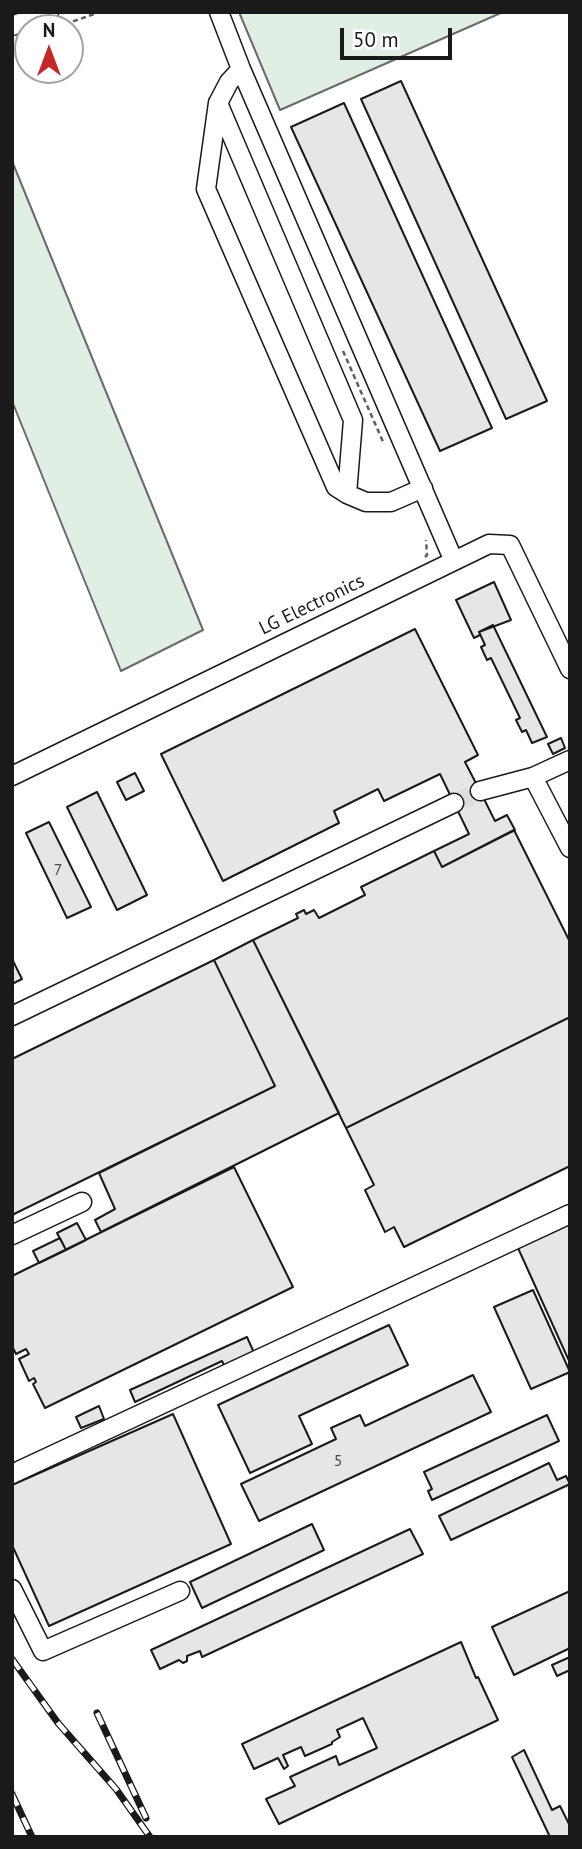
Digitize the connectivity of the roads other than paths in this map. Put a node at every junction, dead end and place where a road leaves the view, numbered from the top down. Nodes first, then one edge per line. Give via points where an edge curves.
1 (49, 12) edge
2 (219, 12) edge
3 (12, 26) edge
4 (240, 69) junction
5 (218, 103) junction
6 (423, 488) junction
7 (347, 494) junction
8 (453, 559) junction
9 (570, 669) edge
10 (570, 760) edge
11 (12, 776) edge
12 (534, 777) junction
13 (480, 791) tunnel mouth
14 (454, 803) tunnel mouth
15 (570, 848) edge
16 (12, 1016) edge
17 (82, 1202) dead end
18 (570, 1214) edge
19 (12, 1235) edge
20 (12, 1474) edge
21 (12, 1589) edge
22 (180, 1591) dead end

1 - 3 street
2 - 4 street
4 - 5 street
4 - 6 street
5 - 7 street via 354,420
5 - 7 street via 206,189 336,487
6 - 7 street via 391,502 366,502
6 - 8 street
8 - 9 street, LG Electronics via 489,544 510,545
8 - 11 street, LG Electronics
10 - 12 street
12 - 13 street
12 - 15 street
14 - 16 street
17 - 19 street
18 - 20 street
21 - 22 street via 43,1651

